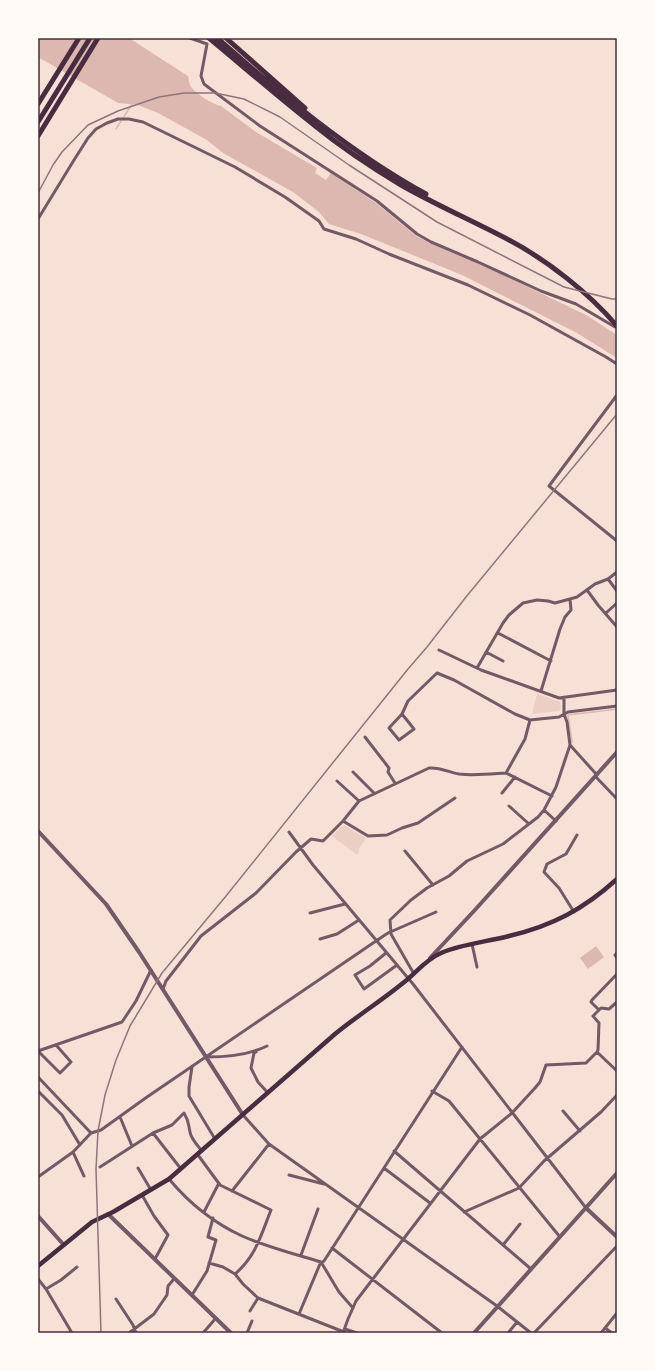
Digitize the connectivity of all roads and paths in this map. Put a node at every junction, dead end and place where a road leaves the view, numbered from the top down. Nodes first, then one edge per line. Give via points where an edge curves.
1 (79, 38) edge
2 (90, 38) edge
3 (98, 38) edge
4 (190, 38) edge
5 (210, 38) edge
6 (217, 38) edge
7 (226, 38) edge
8 (38, 104) edge
9 (38, 122) edge
10 (38, 136) edge
11 (343, 140) junction
12 (38, 220) edge
13 (511, 239) junction
14 (617, 322) edge
15 (617, 327) edge
16 (617, 364) edge
17 (617, 395) edge
18 (617, 541) edge
19 (617, 572) edge
20 (608, 579) junction
21 (587, 590) junction
22 (617, 591) edge
23 (570, 599) junction
24 (617, 603) edge
25 (606, 613) junction
26 (617, 627) edge
27 (498, 632) junction
28 (439, 650) dead end
29 (486, 652) junction
30 (504, 661) dead end
31 (551, 661) junction
32 (477, 668) junction
33 (617, 690) edge
34 (541, 692) junction
35 (564, 697) junction
36 (617, 706) edge
37 (402, 714) junction
38 (564, 714) junction
39 (530, 720) junction
40 (365, 737) dead end
41 (570, 745) junction
42 (617, 752) edge
43 (353, 772) dead end
44 (506, 773) junction
45 (597, 776) junction
46 (515, 777) junction
47 (337, 781) dead end
48 (395, 783) junction
49 (374, 793) junction
50 (502, 793) dead end
51 (552, 796) junction
52 (455, 798) dead end
53 (617, 799) edge
54 (359, 801) junction
55 (509, 806) dead end
56 (544, 810) junction
57 (343, 821) junction
58 (556, 821) junction
59 (529, 824) junction
60 (38, 831) edge
61 (289, 832) dead end
62 (577, 835) dead end
63 (300, 849) junction
64 (406, 851) dead end
65 (616, 881) edge
66 (433, 886) junction
67 (345, 904) junction
68 (436, 912) dead end
69 (574, 912) junction
70 (310, 913) dead end
71 (359, 920) junction
72 (391, 932) junction
73 (320, 939) dead end
74 (376, 941) junction
75 (446, 941) junction
76 (472, 944) junction
77 (452, 949) junction
78 (386, 953) junction
79 (617, 953) edge
80 (617, 958) edge
81 (428, 960) junction
82 (397, 965) junction
83 (477, 967) dead end
84 (151, 970) junction
85 (414, 974) junction
86 (617, 974) edge
87 (408, 979) junction
88 (163, 989) junction
89 (617, 1002) edge
90 (599, 1010) junction
91 (56, 1045) junction
92 (267, 1046) dead end
93 (462, 1046) junction
94 (38, 1051) edge
95 (257, 1051) junction
96 (597, 1052) junction
97 (207, 1057) junction
98 (617, 1063) edge
99 (612, 1066) junction
100 (192, 1067) junction
101 (617, 1071) edge
102 (38, 1077) edge
103 (38, 1090) edge
104 (432, 1091) junction
105 (268, 1093) junction
106 (617, 1095) edge
107 (563, 1111) dead end
108 (512, 1113) junction
109 (244, 1115) junction
110 (120, 1117) junction
111 (580, 1131) junction
112 (91, 1133) junction
113 (153, 1133) junction
114 (480, 1139) junction
115 (215, 1140) junction
116 (269, 1144) junction
117 (80, 1145) junction
118 (132, 1146) junction
119 (394, 1151) junction
120 (73, 1152) junction
121 (200, 1153) junction
122 (547, 1158) junction
123 (100, 1167) dead end
124 (138, 1168) dead end
125 (384, 1168) junction
126 (181, 1169) junction
127 (617, 1173) edge
128 (289, 1175) dead end
129 (84, 1176) dead end
130 (38, 1177) edge
131 (169, 1179) junction
132 (219, 1183) junction
133 (326, 1185) junction
134 (520, 1188) junction
135 (151, 1190) junction
136 (440, 1190) junction
137 (232, 1191) junction
138 (142, 1195) junction
139 (430, 1203) junction
140 (358, 1207) junction
141 (586, 1208) junction
142 (318, 1209) dead end
143 (204, 1212) junction
144 (464, 1212) junction
145 (108, 1214) junction
146 (38, 1216) edge
147 (213, 1218) junction
148 (520, 1224) dead end
149 (560, 1237) junction
150 (617, 1237) edge
151 (403, 1240) junction
152 (258, 1242) junction
153 (63, 1244) junction
154 (503, 1245) junction
155 (617, 1246) edge
156 (332, 1248) junction
157 (301, 1255) junction
158 (155, 1260) junction
159 (321, 1262) junction
160 (209, 1263) junction
161 (38, 1266) edge
162 (77, 1267) dead end
163 (531, 1268) junction
164 (235, 1274) junction
165 (38, 1279) edge
166 (174, 1279) junction
167 (372, 1279) junction
168 (46, 1289) junction
169 (192, 1295) junction
170 (258, 1298) junction
171 (116, 1299) dead end
172 (497, 1306) junction
173 (353, 1308) junction
174 (250, 1311) dead end
175 (617, 1313) edge
176 (300, 1314) junction
177 (216, 1318) junction
178 (252, 1321) dead end
179 (517, 1322) junction
180 (605, 1328) junction
181 (134, 1329) junction
182 (344, 1331) edge
183 (72, 1333) edge
184 (129, 1333) edge
185 (136, 1333) edge
186 (203, 1333) edge
187 (231, 1333) edge
188 (247, 1333) edge
189 (357, 1333) edge
190 (442, 1333) edge
191 (474, 1333) edge
192 (508, 1333) edge
193 (531, 1333) edge
194 (534, 1333) edge
195 (601, 1333) edge
196 (612, 1333) edge

1 - 8 main road
2 - 9 main road
3 - 10 main road
4 - 15 street via 207,44 201,76 204,84 260,126 377,201 416,234 576,304
5 - 13 main road via 315,126 360,159 402,186
6 - 11 main road via 294,103
7 - 11 main road
11 - 13 main road via 408,184
12 - 16 street via 77,154 96,129 118,119 143,122 234,167 279,193 319,221 324,229 356,239 468,285 530,314
13 - 14 main road via 544,257 569,275
13 - 15 main road via 566,277 609,316
17 - 18 street via 549,486
19 - 20 street
20 - 21 street
20 - 22 street
21 - 23 street
21 - 25 street
23 - 27 street via 555,603 537,600 523,603 509,615
23 - 31 street via 571,610 560,629
24 - 25 street
25 - 26 street
27 - 29 street
27 - 31 street
28 - 32 street
29 - 30 street
29 - 32 street
31 - 34 street
32 - 34 street
33 - 35 street
34 - 35 street via 554,697
35 - 38 street
36 - 38 street
37 - 37 street via 414,729 399,740 389,728
37 - 39 street via 408,701 437,673
38 - 39 street via 559,717
38 - 41 street
39 - 44 street via 525,739
40 - 48 street via 389,768 388,772
41 - 45 street
41 - 51 street
42 - 45 street
43 - 49 street
44 - 46 street
44 - 48 street via 470,775 429,768
45 - 53 street
45 - 58 street
46 - 50 street
46 - 51 street
47 - 54 street
48 - 49 street
49 - 54 street
51 - 56 street
52 - 57 street via 418,823 387,835 368,836
54 - 57 street
55 - 59 street
56 - 58 street
56 - 59 street
57 - 63 street via 323,841 311,839
58 - 75 street
59 - 66 street via 503,844 467,861
60 - 84 street via 106,904
61 - 63 street
62 - 69 street via 566,854 547,864 544,872 559,888
63 - 67 street
63 - 88 street via 256,893 200,936 166,981
64 - 66 street
65 - 69 main road
66 - 72 street via 410,900 390,920
67 - 70 street
67 - 71 street
68 - 72 street
69 - 76 main road via 539,928
71 - 73 street via 337,934
71 - 74 street
72 - 74 street
72 - 85 street
74 - 78 street
74 - 97 street
75 - 77 street via 448,948
75 - 81 street
76 - 77 main road
76 - 83 street
77 - 81 main road
78 - 82 street
78 - 82 street via 356,975 364,989
79 - 80 street via 614,955
81 - 85 main road
82 - 87 street
84 - 88 street
84 - 91 street via 122,1022
85 - 87 main road
86 - 90 street via 591,1002
87 - 93 street
87 - 105 main road via 355,1018
88 - 97 street
89 - 90 street via 609,1009
90 - 96 street via 593,1016 599,1023
91 - 94 street
91 - 94 street via 71,1062 60,1073
92 - 95 street
93 - 104 street
93 - 108 street
95 - 97 street
95 - 105 street via 254,1053 251,1068 258,1082
96 - 99 street
96 - 108 street via 586,1063 546,1065 540,1082
97 - 100 street
97 - 109 street
98 - 99 street
99 - 101 street
100 - 110 street
100 - 115 street via 189,1096
102 - 112 street
103 - 117 street via 62,1115
104 - 114 street via 449,1102
104 - 119 street
105 - 109 main road
106 - 111 street
107 - 111 street
108 - 114 street
108 - 122 street
109 - 115 main road
109 - 116 street
110 - 112 street via 102,1130
110 - 118 street
111 - 122 street
112 - 117 street
113 - 118 street
113 - 121 street via 172,1125 184,1113
113 - 126 street
114 - 134 street
114 - 136 street
115 - 121 main road
116 - 133 street
116 - 137 street
117 - 120 street
118 - 123 street
119 - 125 street
119 - 136 street
120 - 129 street
120 - 130 street
121 - 126 main road
121 - 132 street
122 - 134 street
122 - 141 street
124 - 135 street
125 - 139 street
125 - 140 street
126 - 131 main road
127 - 141 street
128 - 133 street
131 - 135 main road
131 - 143 street via 188,1200
132 - 137 street
132 - 143 street
133 - 140 street
134 - 144 street
134 - 149 street
135 - 138 main road
136 - 139 street
136 - 144 street
137 - 152 street via 271,1210
138 - 145 main road
138 - 158 street via 168,1234
139 - 151 street
140 - 151 street
140 - 156 street
141 - 149 street
141 - 150 street
142 - 157 street
143 - 147 street
144 - 154 street
145 - 153 main road via 92,1222
145 - 158 street
146 - 153 street
147 - 152 street via 231,1230
147 - 160 street via 208,1237 216,1240
148 - 154 street
149 - 163 street
151 - 167 street
151 - 172 street
152 - 157 street
152 - 164 street via 245,1265
153 - 161 main road
154 - 163 street
155 - 194 street
156 - 159 street
156 - 167 street
157 - 159 street
158 - 166 street
159 - 173 street via 339,1292
159 - 176 street
160 - 164 street
160 - 169 street
162 - 168 street
163 - 172 street
164 - 170 street
165 - 168 street
166 - 169 street
166 - 181 street via 154,1314
167 - 173 street
167 - 190 street
168 - 183 street
169 - 177 street
170 - 174 street
170 - 176 street
171 - 181 street
172 - 179 street
172 - 191 street
173 - 182 street
175 - 180 street
176 - 182 street
177 - 186 street
177 - 187 street
178 - 188 street
179 - 192 street
179 - 193 street
180 - 195 street
180 - 196 street
181 - 184 street
181 - 185 street
182 - 189 street

